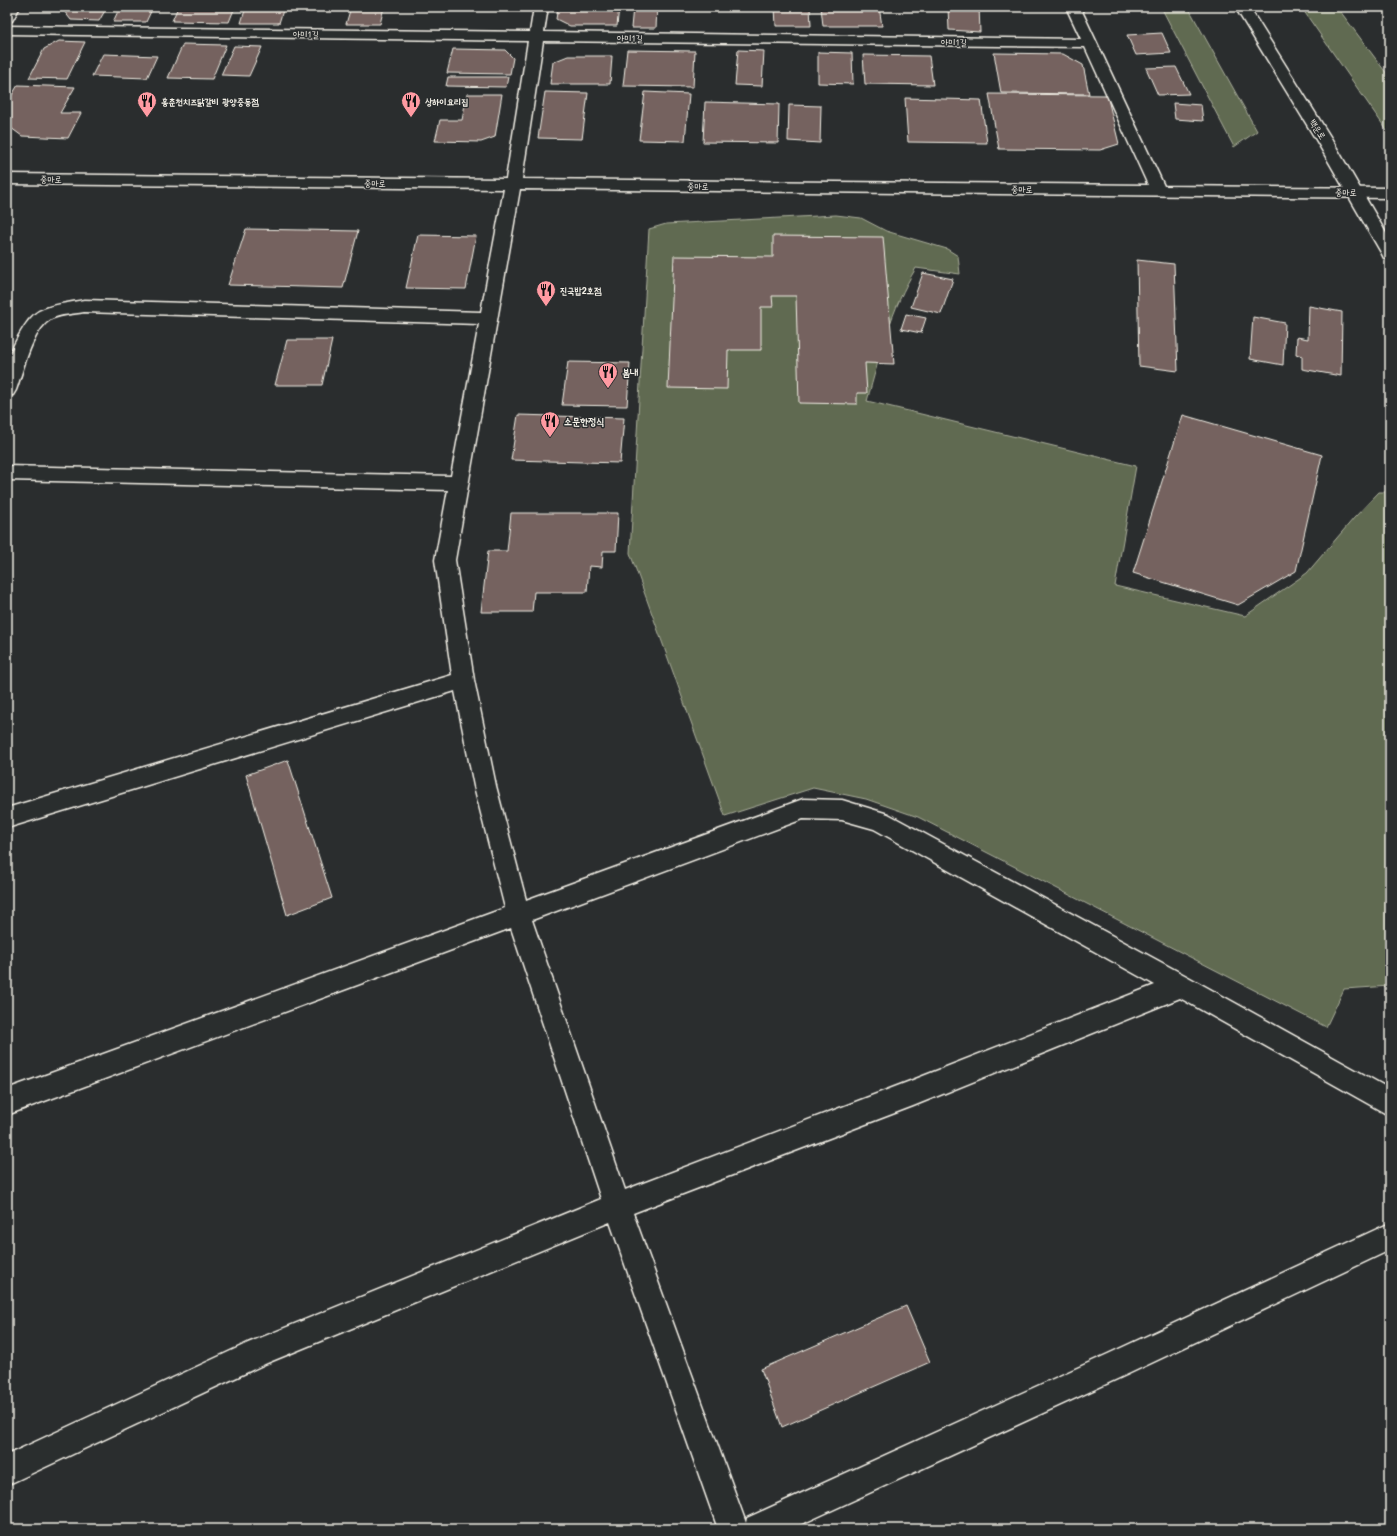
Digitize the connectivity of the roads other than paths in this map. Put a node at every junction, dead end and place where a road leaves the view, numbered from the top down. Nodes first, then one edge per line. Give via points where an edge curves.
1 (13, 7) edge
2 (541, 7) edge
3 (1073, 7) edge
4 (1242, 7) edge
5 (7, 18) edge
6 (7, 30) edge
7 (537, 37) junction
8 (1090, 43) junction
9 (7, 179) edge
10 (513, 184) junction
11 (1158, 190) junction
12 (1356, 192) junction
13 (1390, 193) edge
14 (1390, 254) edge
15 (488, 318) junction
16 (7, 390) edge
17 (7, 473) edge
18 (460, 483) junction
19 (463, 680) junction
20 (7, 818) edge
21 (518, 914) junction
22 (1181, 986) junction
23 (7, 1102) edge
24 (1390, 1103) edge
25 (617, 1206) junction
26 (1390, 1236) edge
27 (7, 1470) edge
28 (734, 1529) edge
29 (758, 1529) edge

1 - 5 street
2 - 7 street
3 - 8 street
4 - 12 street, 백운로
6 - 7 street, 아미1길
7 - 8 street, 아미1길
7 - 10 street
8 - 11 street
9 - 10 street, 중마로
10 - 11 street, 중마로
10 - 15 street
11 - 12 street, 중마로
12 - 13 street, 중마로
12 - 14 street, 백운로
15 - 16 street via 84,306 42,316 30,330
15 - 18 street
17 - 18 street
18 - 19 street via 445,560
19 - 20 street
19 - 21 street via 485,786
21 - 22 street via 804,809 842,810 880,821
21 - 23 street
21 - 25 street
22 - 24 street
22 - 25 street via 913,1093
25 - 27 street via 258,1353
25 - 28 street
26 - 29 street

